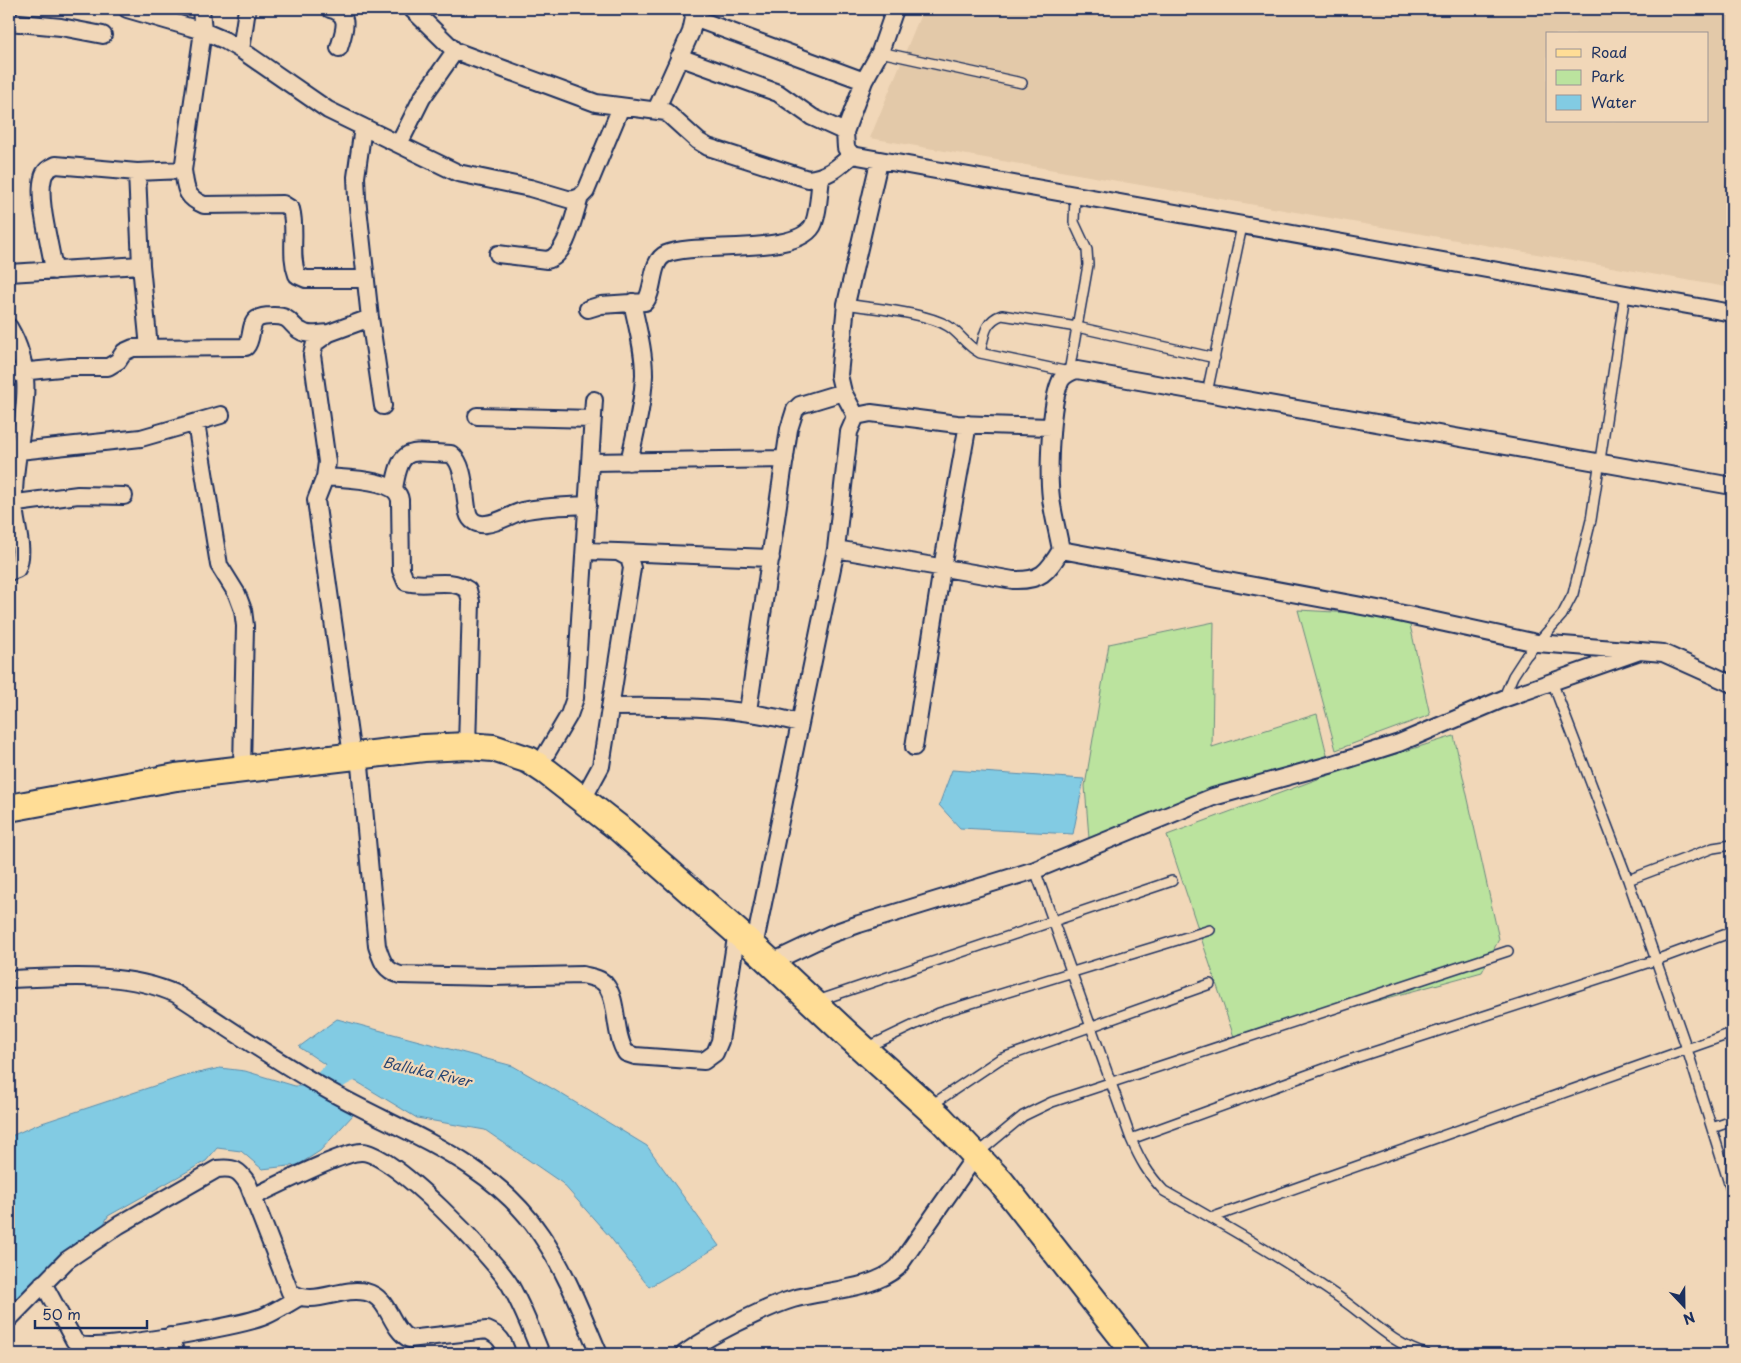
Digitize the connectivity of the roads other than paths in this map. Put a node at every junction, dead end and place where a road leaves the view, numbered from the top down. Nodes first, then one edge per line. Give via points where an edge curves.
1 (126, 9) edge
2 (201, 9) edge
3 (247, 9) edge
4 (330, 9) edge
5 (412, 9) edge
6 (895, 9) edge
7 (693, 14) edge
8 (9, 22) edge
9 (204, 31) junction
10 (103, 36) dead end
11 (339, 48) dead end
12 (241, 50) junction
13 (455, 51) junction
14 (880, 52) junction
15 (679, 57) junction
16 (864, 81) junction
17 (1022, 83) dead end
18 (621, 107) junction
19 (656, 110) junction
20 (363, 127) junction
21 (844, 132) junction
22 (399, 144) junction
23 (852, 155) junction
24 (879, 162) junction
25 (183, 170) junction
26 (137, 172) junction
27 (821, 178) junction
28 (1074, 196) junction
29 (580, 197) junction
30 (1242, 226) junction
31 (498, 254) dead end
32 (141, 264) junction
33 (54, 271) junction
34 (9, 273) edge
35 (366, 279) junction
36 (1625, 294) junction
37 (632, 302) junction
38 (846, 304) junction
39 (588, 308) dead end
40 (1732, 313) edge
41 (370, 318) junction
42 (9, 327) edge
43 (1077, 327) junction
44 (329, 333) junction
45 (149, 348) junction
46 (980, 353) junction
47 (1215, 358) junction
48 (1069, 372) junction
49 (16, 373) edge
50 (843, 392) junction
51 (1207, 393) junction
52 (594, 400) dead end
53 (383, 406) dead end
54 (221, 415) dead end
55 (477, 416) dead end
56 (856, 416) junction
57 (594, 419) junction
58 (196, 423) junction
59 (968, 424) junction
60 (1051, 427) junction
61 (19, 451) junction
62 (785, 459) junction
63 (591, 462) junction
64 (629, 462) junction
65 (1598, 462) junction
66 (325, 476) junction
67 (1732, 486) edge
68 (394, 488) junction
69 (124, 496) dead end
70 (11, 504) edge
71 (588, 505) junction
72 (836, 549) junction
73 (585, 550) junction
74 (1061, 550) junction
75 (618, 552) junction
76 (770, 558) junction
77 (942, 568) junction
78 (9, 572) edge
79 (1537, 643) junction
80 (1640, 652) junction
81 (1553, 684) junction
82 (1732, 684) edge
83 (1503, 700) junction
84 (610, 707) junction
85 (748, 711) junction
86 (800, 723) junction
87 (467, 746) junction
88 (914, 746) dead end
89 (356, 755) junction
90 (539, 766) junction
91 (242, 768) junction
92 (583, 799) junction
93 (9, 808) edge
94 (1732, 845) edge
95 (1035, 870) junction
96 (1628, 880) junction
97 (1172, 881) dead end
98 (1053, 920) junction
99 (1210, 930) dead end
100 (1732, 932) edge
101 (754, 947) junction
102 (1508, 951) dead end
103 (1656, 960) junction
104 (1072, 971) junction
105 (9, 979) edge
106 (1210, 984) dead end
107 (814, 1002) junction
108 (1092, 1027) junction
109 (1732, 1033) edge
110 (863, 1049) junction
111 (1687, 1049) junction
112 (1112, 1084) junction
113 (928, 1108) junction
114 (1732, 1121) edge
115 (1712, 1128) junction
116 (1131, 1139) junction
117 (976, 1155) junction
118 (1732, 1193) edge
119 (253, 1197) junction
120 (1211, 1218) junction
121 (43, 1283) junction
122 (298, 1298) junction
123 (9, 1319) edge
124 (170, 1336) junction
125 (1404, 1351) edge
126 (176, 1354) edge
127 (507, 1354) edge
128 (541, 1354) edge
129 (599, 1354) edge
130 (684, 1354) edge
131 (1136, 1354) edge
132 (1426, 1354) edge

1 - 9 street
2 - 9 street
3 - 12 street
4 - 11 street via 344,16 346,25
5 - 13 street
6 - 14 street
7 - 15 street
7 - 16 street
8 - 10 street via 61,27
9 - 12 street
9 - 25 street
12 - 20 street via 328,110
13 - 18 street via 596,103
13 - 22 street via 422,98
14 - 16 street
14 - 17 lane
15 - 19 street
15 - 21 street via 778,93 812,118
16 - 21 street
18 - 19 street
18 - 29 street via 586,191
19 - 27 street via 676,119 698,141 722,153 808,178
20 - 22 street
20 - 35 street via 356,177
21 - 23 street via 846,148
22 - 29 street via 458,173 571,200
23 - 24 street
23 - 27 street via 831,174
24 - 28 street
24 - 38 street
25 - 26 street
25 - 35 street via 186,189 192,200 204,205 283,204 291,209 294,220 293,265 297,275 306,280
26 - 32 street
26 - 33 street via 56,165 47,170 42,179 44,220
27 - 37 street via 814,224 800,238 755,246 666,254 658,264 647,300
28 - 30 street
28 - 43 lane via 1074,222 1087,250 1088,265
29 - 31 street via 563,246 555,257 547,260
30 - 36 street
30 - 47 lane
32 - 33 street
32 - 45 street
33 - 34 street
35 - 41 street
36 - 40 street
36 - 65 lane
37 - 39 street
37 - 64 street via 644,375
38 - 46 lane via 932,319 950,327 968,347
38 - 50 street via 839,375
41 - 44 street
41 - 53 street
42 - 49 street via 21,353
43 - 46 lane via 1002,315 987,325
43 - 47 lane
43 - 48 lane
44 - 45 street via 307,334 283,316 265,316 256,320 251,341 246,347
44 - 66 street via 315,343 312,355 327,462
45 - 49 street via 133,348 108,366
46 - 48 lane
47 - 51 lane
48 - 51 street via 1077,370
48 - 60 street via 1062,379
49 - 61 street via 26,413
50 - 56 street
50 - 62 street via 807,401 795,410
51 - 65 street
52 - 57 street
54 - 58 street
55 - 57 street
56 - 59 street via 871,412
56 - 72 street via 849,432
57 - 63 street
58 - 61 street via 118,442
58 - 91 street via 219,565 243,610
59 - 60 street
59 - 77 street
60 - 74 street via 1051,497
61 - 70 street
62 - 64 street
62 - 76 street
63 - 64 street
63 - 71 street
65 - 67 street
65 - 79 lane via 1591,520 1573,594 1562,615
66 - 68 street
66 - 89 street via 316,500
68 - 71 street via 397,466 406,455 451,454 461,471 468,515 476,523 486,524 523,511
68 - 87 street via 399,494 401,570 406,582 418,585 456,582 468,590 471,602
69 - 70 street via 78,495
70 - 78 street via 22,558 17,569
71 - 73 street
72 - 77 street
72 - 86 street
73 - 75 street
73 - 90 street via 575,698 570,715
74 - 77 street via 1049,569 1028,581
74 - 79 street via 1394,612
75 - 76 street
75 - 84 street via 629,558 632,568
76 - 85 street
77 - 88 street
79 - 80 street
79 - 83 lane via 1513,676
80 - 81 street
80 - 82 street via 1663,653
81 - 83 street
81 - 96 lane
83 - 95 street via 1399,743 1213,797
84 - 85 street via 678,706
84 - 92 street via 601,766
85 - 86 street
86 - 101 street
87 - 89 main road
87 - 90 main road via 493,748
89 - 91 main road
89 - 101 street via 377,946 382,963 389,972 492,978 583,975 595,978 604,983 610,993 618,1038 626,1053 704,1060 715,1053
90 - 92 main road
91 - 93 main road
92 - 101 main road
94 - 96 lane via 1713,848
95 - 98 lane
95 - 101 street via 831,934
96 - 103 lane
97 - 98 lane
98 - 104 lane
98 - 107 lane
99 - 104 lane
100 - 103 lane
101 - 107 main road
102 - 112 lane
103 - 111 lane
103 - 116 lane via 1346,1061
104 - 108 lane
104 - 110 lane via 939,1013
105 - 129 street via 82,976 162,988 324,1088 463,1160 494,1182 541,1234
106 - 108 lane
107 - 110 main road
108 - 112 lane
108 - 113 lane via 1000,1059
109 - 111 lane
110 - 113 main road
111 - 115 lane
111 - 120 lane
112 - 116 lane
112 - 117 lane via 1038,1107 1009,1126
113 - 117 main road
114 - 115 lane
115 - 118 lane
116 - 120 lane via 1142,1164 1164,1191
117 - 130 street via 889,1276 790,1300
117 - 131 main road via 1022,1208
119 - 121 street via 241,1173 232,1167 217,1169 119,1225 67,1260
119 - 122 street via 285,1282
119 - 128 street via 350,1154 372,1154 385,1161 451,1216 509,1284
120 - 125 lane via 1341,1298
121 - 123 street
121 - 124 street via 74,1340 80,1345
122 - 124 street via 245,1322
122 - 127 street via 365,1292 385,1305 395,1326 409,1339 488,1330 502,1340
124 - 126 street
125 - 132 lane

